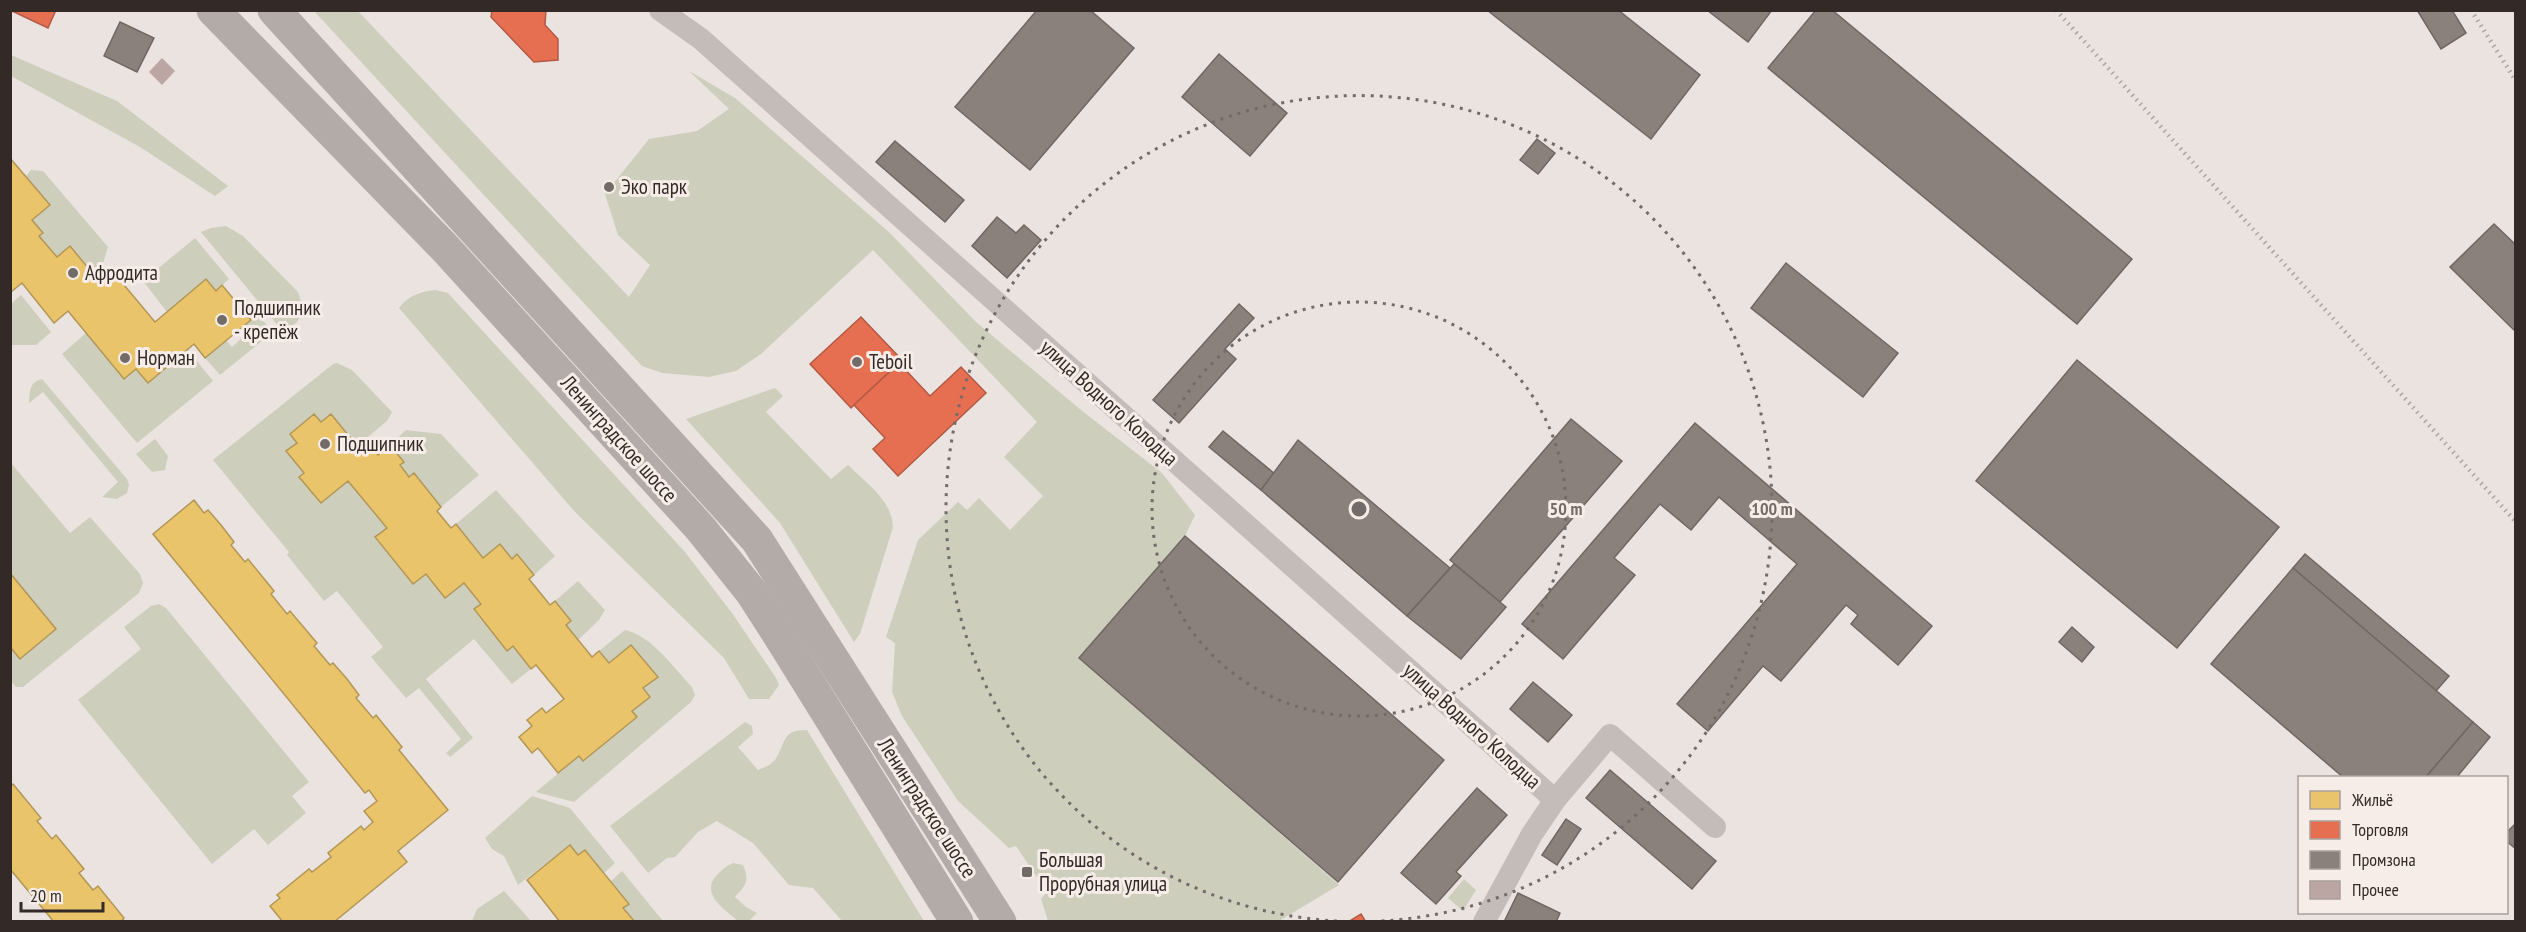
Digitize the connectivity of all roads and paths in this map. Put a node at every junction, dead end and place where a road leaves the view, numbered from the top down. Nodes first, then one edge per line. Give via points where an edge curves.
1 (213, 10) edge
2 (274, 10) edge
3 (660, 10) edge
4 (1555, 800) junction
5 (1715, 827) dead end
6 (957, 921) edge
7 (1000, 921) edge
8 (1484, 921) edge

1 - 6 main road, Ленинградское шоссе via 444,247 709,538 778,633
2 - 7 main road, Ленинградское шоссе via 757,540
3 - 4 street, улица Водного Колодца via 718,55
4 - 5 street via 1610,735
4 - 8 street

